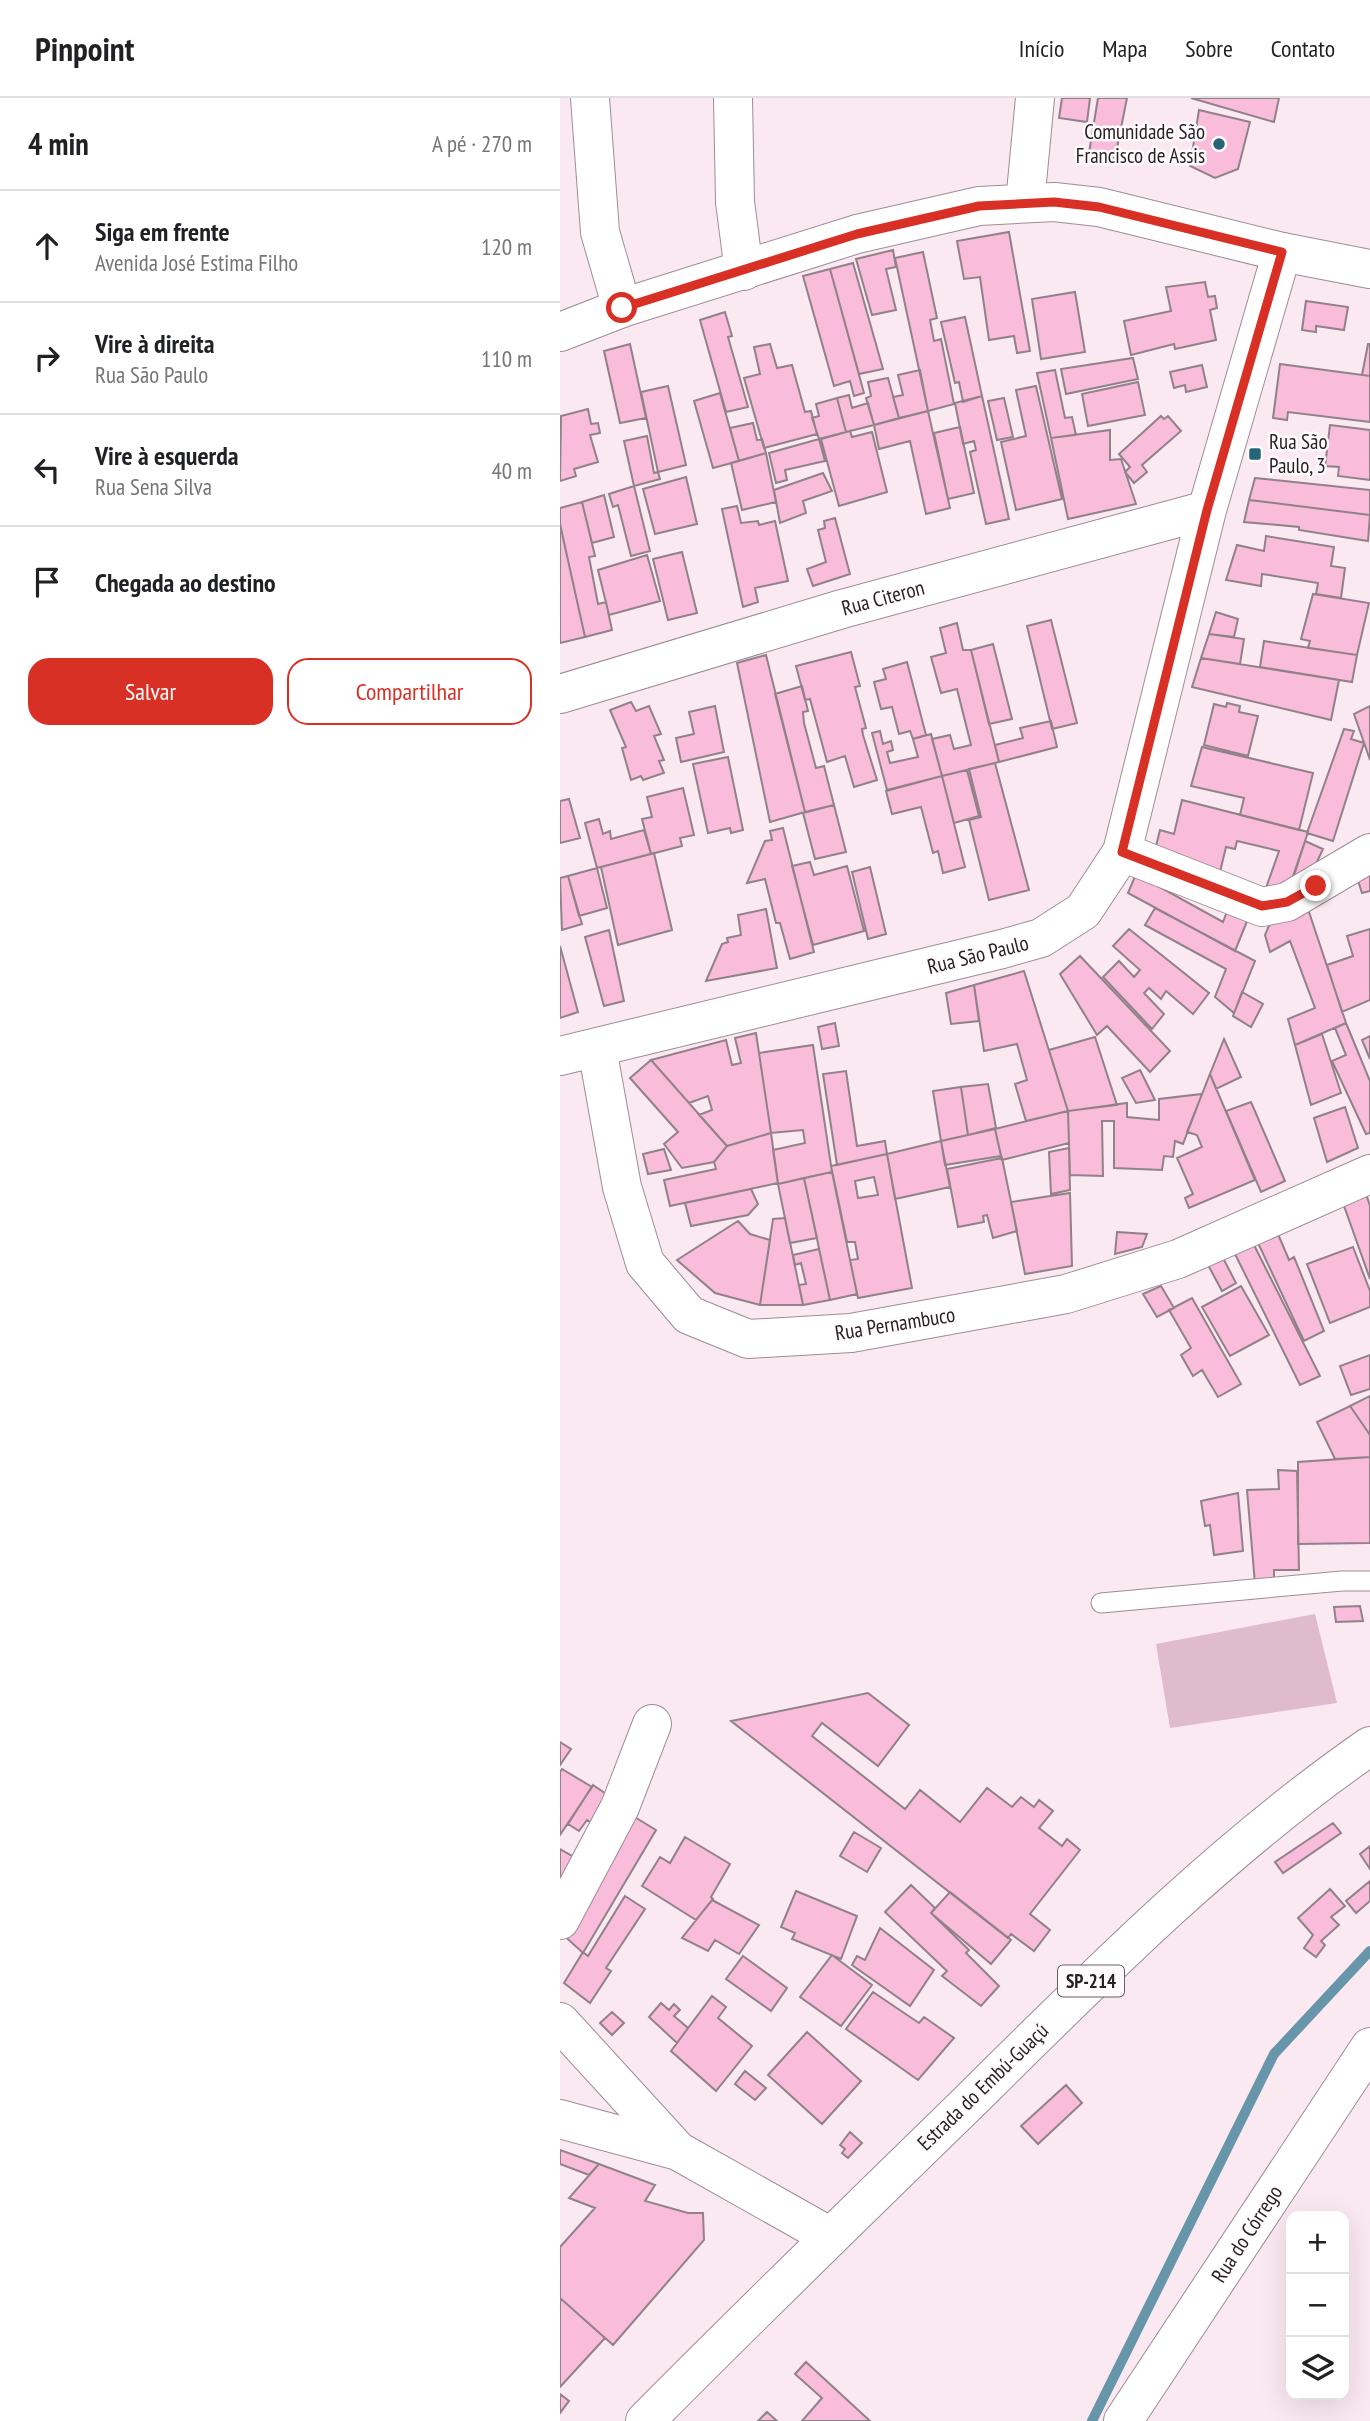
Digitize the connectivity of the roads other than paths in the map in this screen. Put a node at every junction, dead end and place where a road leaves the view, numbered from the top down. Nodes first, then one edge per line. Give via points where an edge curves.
1 (590, 98) edge
2 (733, 98) edge
3 (1035, 98) edge
4 (1025, 203) junction
5 (1282, 252) junction
6 (1370, 268) edge
7 (744, 271) junction
8 (622, 308) junction
9 (560, 332) edge
10 (1207, 510) junction
11 (560, 694) edge
12 (1122, 852) junction
13 (1370, 853) edge
14 (597, 1048) junction
15 (560, 1056) edge
16 (1370, 1174) edge
17 (1370, 1581) edge
18 (1101, 1603) dead end
19 (652, 1724) dead end
20 (1370, 1746) edge
21 (560, 1920) edge
22 (560, 2022) edge
23 (1370, 2047) edge
24 (560, 2119) edge
25 (678, 2151) junction
26 (829, 2236) junction
27 (645, 2421) edge
28 (1123, 2421) edge

1 - 8 street via 600,232
2 - 7 street via 735,202
3 - 4 street
4 - 5 street via 1099,207
4 - 7 street via 923,217
5 - 6 street
5 - 10 street, Rua São Paulo
7 - 8 street
8 - 9 street
10 - 11 street, Rua Citeron via 842,610
10 - 12 street, Rua São Paulo
12 - 13 street via 1262,906 1287,902
12 - 14 street, Rua São Paulo via 1083,911 1041,938
14 - 15 street, Rua São Paulo
14 - 16 street, Rua Pernambuco via 622,1187 645,1263 689,1315 748,1339 851,1333 1066,1294 1178,1259
17 - 18 lane
19 - 21 street via 620,1807
20 - 26 street, Estrada do Embú-Guaçú / SP-214 via 1311,1787 1130,1942
22 - 25 street
23 - 28 street, Rua do Córrego
24 - 25 street
25 - 26 street
26 - 27 street, Estrada do Embú-Guaçú / SP-214

